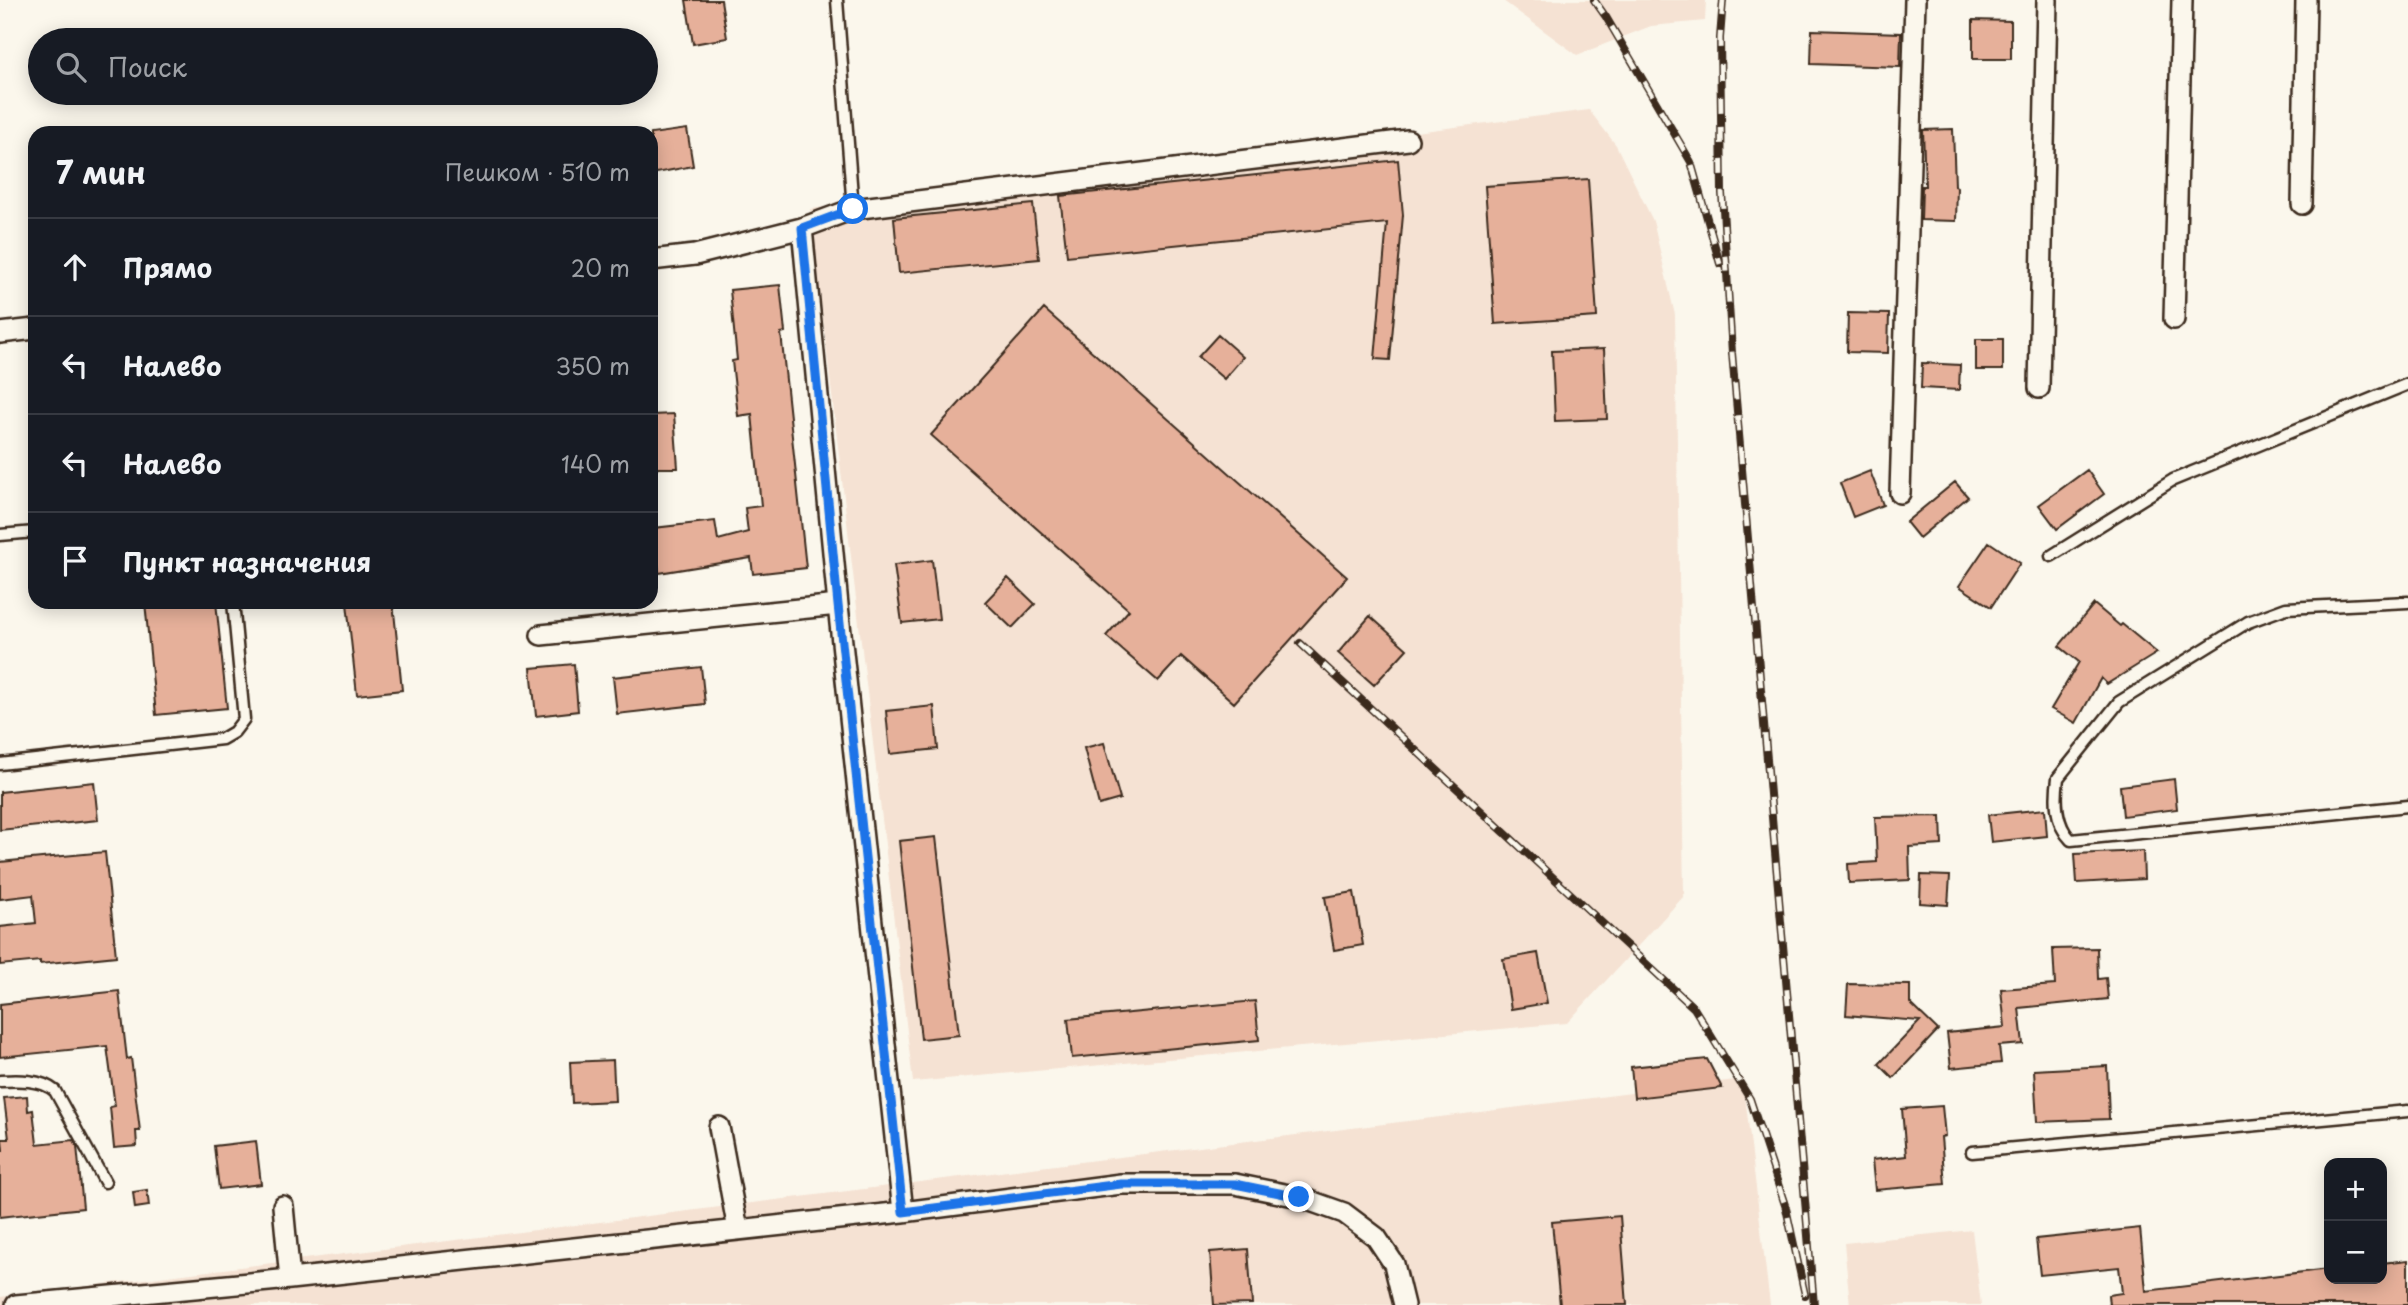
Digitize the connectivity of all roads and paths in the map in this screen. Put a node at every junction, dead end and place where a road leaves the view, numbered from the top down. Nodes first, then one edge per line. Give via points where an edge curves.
1 (837, 0) edge
2 (1915, 0) edge
3 (2047, 0) edge
4 (2182, 0) edge
5 (2306, 0) edge
6 (1408, 140) dead end
7 (2302, 204) dead end
8 (853, 209) junction
9 (802, 228) junction
10 (658, 259) edge
11 (2174, 319) dead end
12 (28, 330) edge
13 (0, 333) edge
14 (2408, 384) edge
15 (2039, 388) dead end
16 (1900, 493) dead end
17 (28, 533) edge
18 (0, 535) edge
19 (2051, 556) dead end
20 (2408, 602) edge
21 (838, 605) junction
22 (234, 609) edge
23 (541, 635) dead end
24 (0, 764) edge
25 (2408, 806) edge
26 (0, 1081) edge
27 (2408, 1111) edge
28 (719, 1126) dead end
29 (1972, 1152) dead end
30 (106, 1182) dead end
31 (283, 1206) dead end
32 (903, 1212) junction
33 (738, 1230) junction
34 (290, 1279) junction
35 (16, 1305) edge
36 (1404, 1305) edge

1 - 8 lane
2 - 16 street
3 - 15 street
4 - 11 street
5 - 7 street
6 - 8 street
8 - 9 street
9 - 10 street via 695,255
9 - 21 street
12 - 13 street
14 - 19 lane via 2173,480
17 - 18 lane
20 - 25 lane via 2286,608 2248,622 2119,702 2058,778 2056,791 2059,822 2071,840
21 - 23 street
21 - 32 street
22 - 24 lane via 244,719 234,732 222,738
26 - 30 lane via 50,1086
27 - 29 lane
28 - 33 street
31 - 34 street
32 - 33 street
32 - 36 street via 1121,1184 1235,1184 1299,1197 1344,1213 1376,1237 1394,1264
33 - 34 street
34 - 35 street

